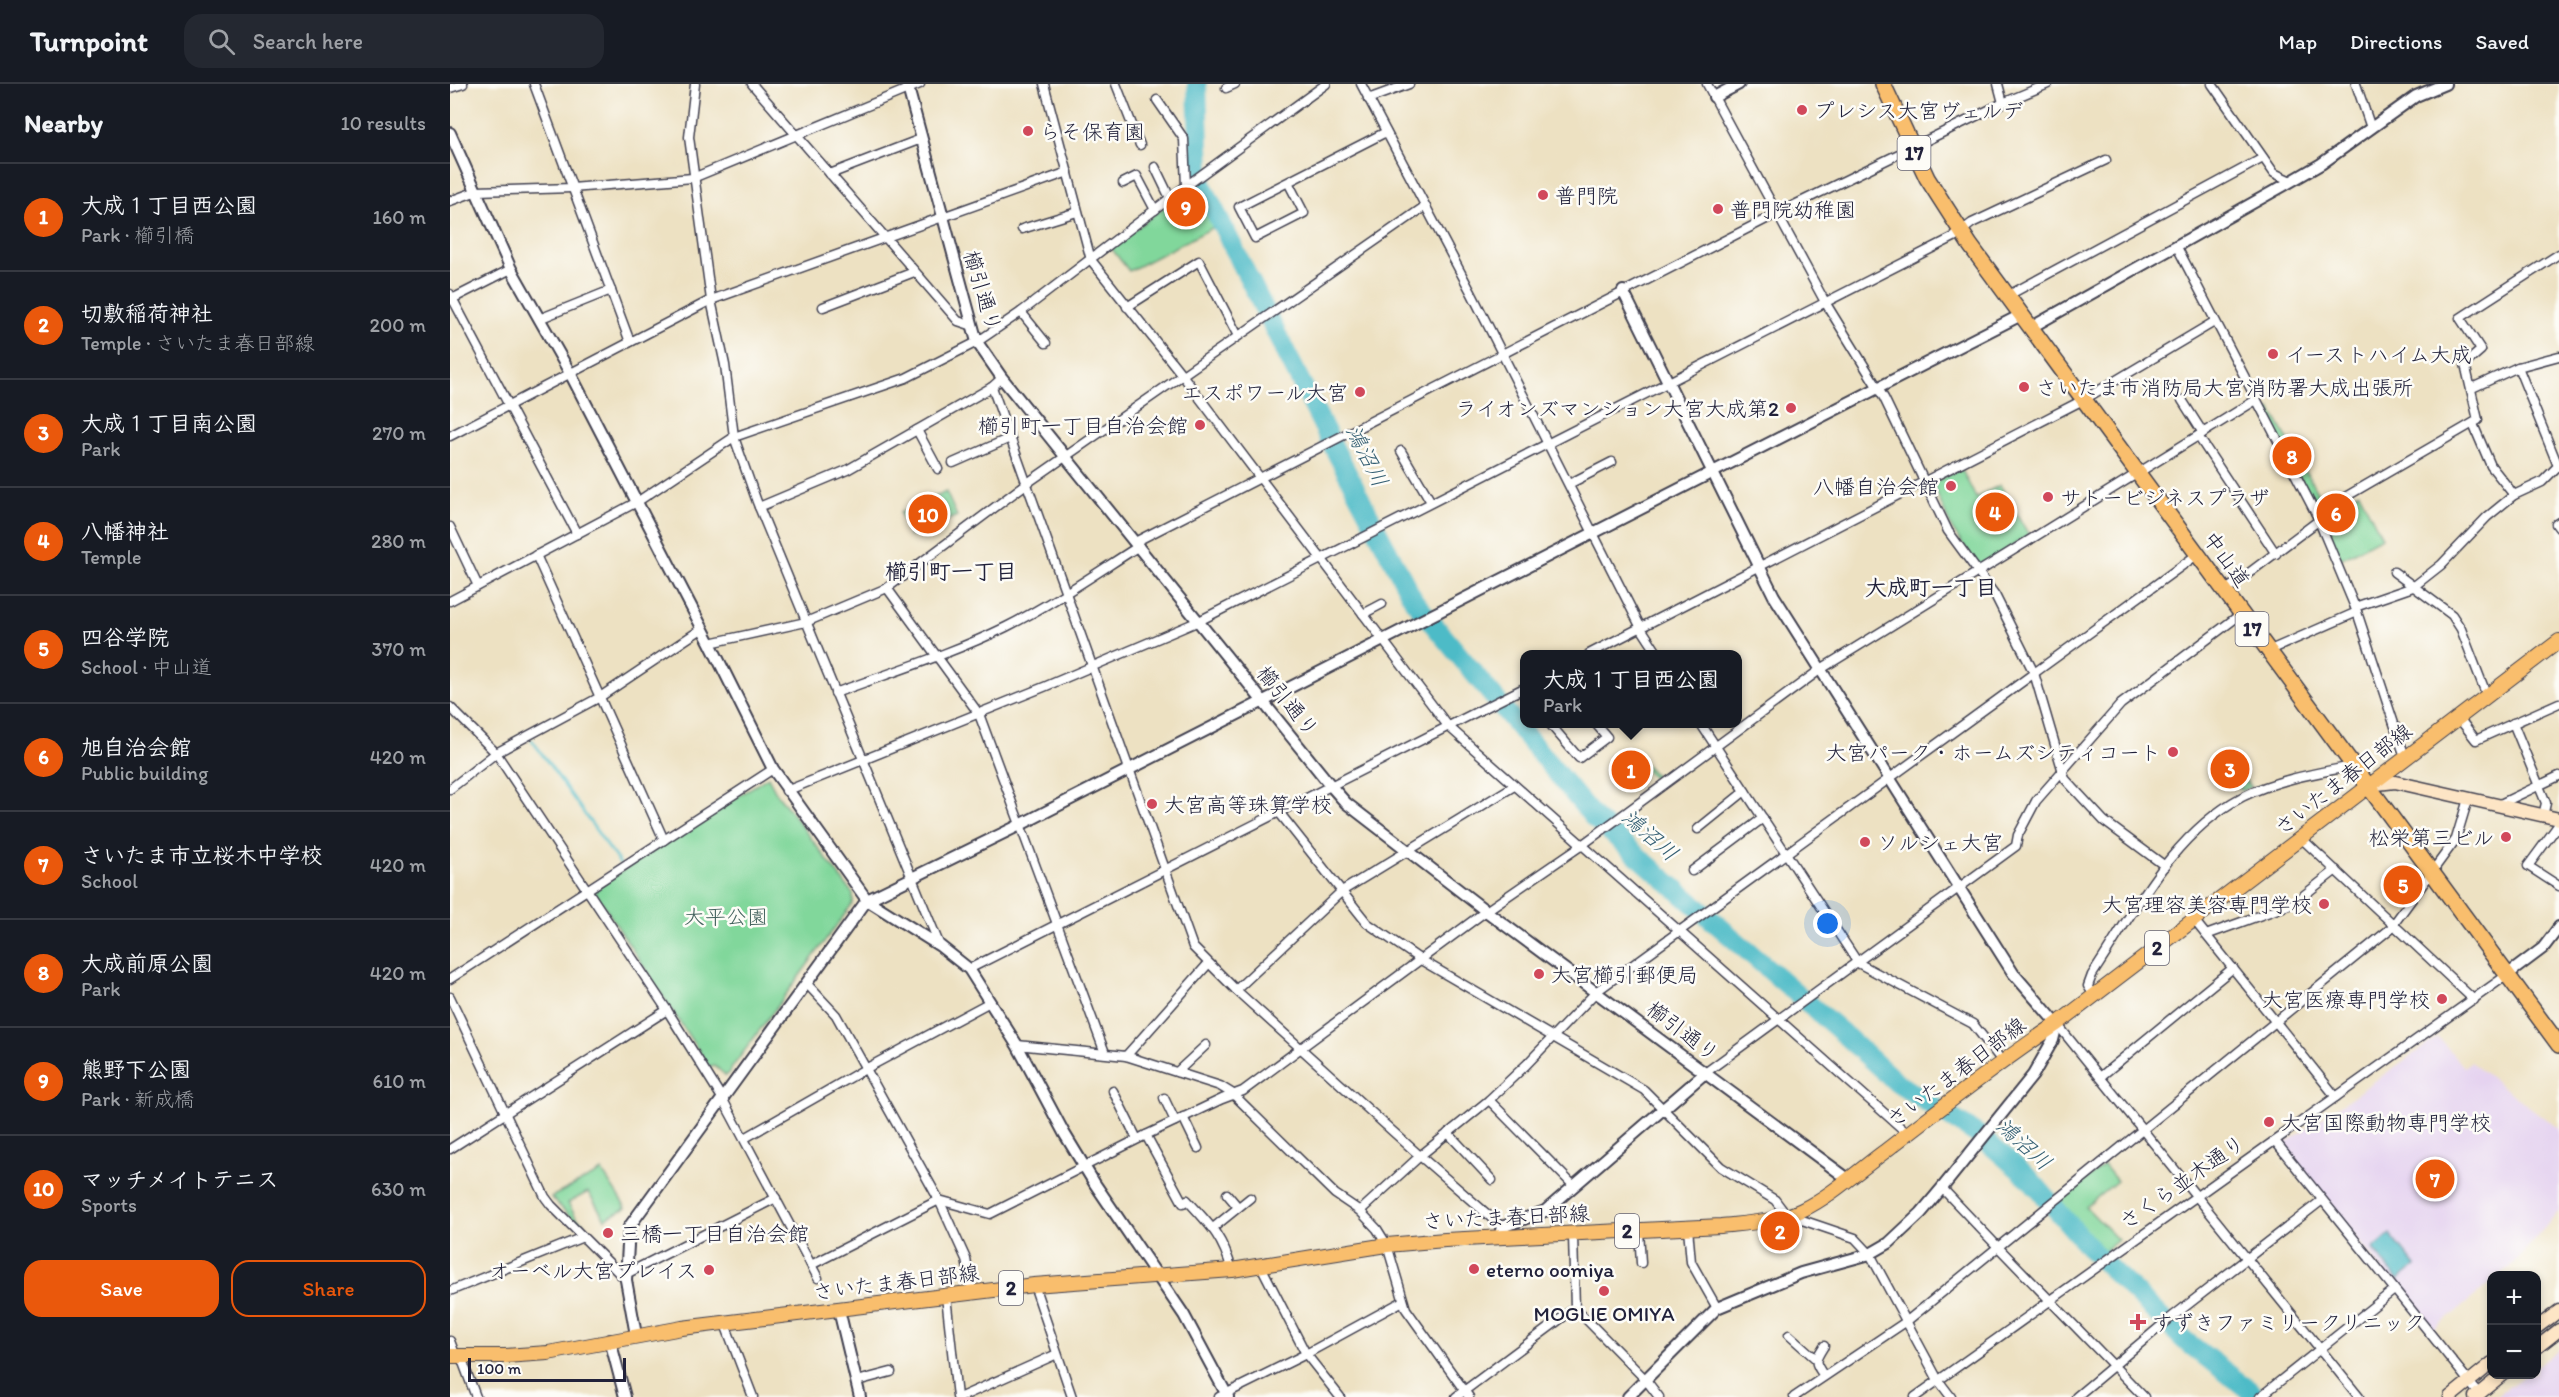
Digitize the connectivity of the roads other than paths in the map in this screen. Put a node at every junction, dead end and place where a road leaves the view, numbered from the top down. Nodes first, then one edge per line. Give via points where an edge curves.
1 (463, 84) edge
2 (534, 84) edge
3 (695, 84) edge
4 (752, 84) edge
5 (920, 84) edge
6 (1044, 84) edge
7 (1116, 84) edge
8 (1235, 84) edge
9 (1326, 84) edge
10 (1361, 84) edge
11 (1409, 84) edge
12 (1707, 84) edge
13 (1739, 84) edge
14 (1883, 84) edge
15 (1998, 84) edge
16 (2048, 84) edge
17 (2212, 84) edge
18 (2356, 84) edge
19 (2445, 84) edge
20 (907, 87) edge
21 (450, 88) edge
22 (1226, 88) dead end
23 (1714, 97) junction
24 (1368, 99) junction
25 (1157, 100) dead end
26 (2002, 103) junction
27 (2371, 128) junction
28 (1386, 132) junction
29 (450, 133) edge
30 (797, 136) junction
31 (921, 139) junction
32 (1140, 145) dead end
33 (1911, 148) junction
34 (2263, 158) junction
35 (2106, 160) dead end
36 (1155, 167) dead end
37 (1068, 172) junction
38 (830, 174) junction
39 (693, 178) junction
40 (2291, 181) junction
41 (1288, 182) junction
42 (1123, 183) dead end
43 (1186, 186) junction
44 (572, 188) junction
45 (477, 191) junction
46 (1170, 198) junction
47 (450, 201) edge
48 (1424, 207) junction
49 (1155, 210) junction
50 (1077, 212) junction
51 (1776, 214) junction
52 (942, 217) junction
53 (1022, 229) dead end
54 (1961, 231) junction
55 (884, 237) junction
56 (2177, 247) junction
57 (2559, 254) edge
58 (1091, 260) junction
59 (511, 269) junction
60 (914, 272) junction
61 (611, 290) junction
62 (1623, 291) junction
63 (2007, 296) junction
64 (451, 298) edge
65 (711, 300) junction
66 (1825, 302) junction
67 (824, 307) dead end
68 (1127, 307) junction
69 (1021, 312) junction
70 (2021, 315) junction
71 (540, 319) junction
72 (2214, 322) junction
73 (970, 325) junction
74 (2030, 328) junction
75 (1238, 336) junction
76 (630, 342) junction
77 (977, 342) junction
78 (1046, 343) dead end
79 (1502, 356) junction
80 (2559, 357) edge
81 (2518, 367) junction
82 (570, 373) junction
83 (1183, 376) junction
84 (1002, 378) junction
85 (1667, 382) junction
86 (992, 387) junction
87 (1878, 387) junction
88 (2472, 388) junction
89 (2084, 400) junction
90 (2182, 400) dead end
91 (2256, 400) junction
92 (508, 406) junction
93 (2473, 424) junction
94 (917, 430) junction
95 (2200, 434) junction
96 (450, 436) edge
97 (734, 437) junction
98 (1010, 438) junction
99 (1548, 443) junction
100 (1401, 451) dead end
101 (1067, 456) junction
102 (1612, 462) dead end
103 (953, 463) dead end
104 (938, 470) dead end
105 (1710, 472) junction
106 (2137, 473) junction
107 (1259, 479) junction
108 (1926, 483) junction
109 (1026, 484) junction
110 (1569, 484) junction
111 (2514, 495) junction
112 (637, 502) junction
113 (1431, 502) junction
114 (759, 507) junction
115 (2317, 517) junction
116 (2559, 522) edge
117 (450, 527) edge
118 (2559, 528) edge
119 (1594, 533) junction
120 (577, 534) junction
121 (1137, 544) junction
122 (2198, 554) junction
123 (2276, 554) junction
124 (536, 555) junction
125 (1321, 559) junction
126 (1758, 566) junction
127 (2394, 572) dead end
128 (1978, 573) junction
129 (478, 586) junction
130 (2413, 587) junction
131 (887, 588) junction
132 (2225, 591) junction
133 (1066, 593) junction
134 (450, 601) edge
135 (1382, 604) dead end
136 (2356, 610) junction
137 (1363, 614) junction
138 (2241, 614) junction
139 (1200, 621) junction
140 (806, 622) junction
141 (703, 628) junction
142 (1641, 628) junction
143 (1382, 639) junction
144 (2559, 641) edge
145 (710, 642) junction
146 (1597, 650) edge
147 (1655, 650) edge
148 (2268, 651) junction
149 (938, 656) junction
150 (1093, 667) junction
151 (1821, 669) junction
152 (2034, 673) junction
153 (1520, 692) edge
154 (835, 693) junction
155 (2487, 696) junction
156 (600, 697) junction
157 (1262, 701) junction
158 (2559, 703) edge
159 (450, 706) edge
160 (979, 714) junction
161 (2458, 717) junction
162 (2513, 723) junction
163 (1448, 726) junction
164 (1554, 728) edge
165 (1600, 728) edge
166 (1704, 728) edge
167 (1742, 728) edge
168 (1742, 728) edge
169 (1716, 747) junction
170 (496, 753) junction
171 (2405, 757) junction
172 (863, 760) junction
173 (2353, 766) junction
174 (772, 769) junction
175 (1129, 769) junction
176 (2061, 770) junction
177 (2559, 776) edge
178 (1890, 778) junction
179 (2367, 785) junction
180 (2540, 785) junction
181 (1331, 786) junction
182 (1514, 786) junction
183 (450, 789) edge
184 (786, 790) junction
185 (1745, 791) junction
186 (2468, 799) junction
187 (2498, 805) junction
188 (1278, 811) junction
189 (2544, 816) junction
190 (1763, 818) junction
191 (2559, 819) edge
192 (2559, 824) edge
193 (1020, 825) junction
194 (1698, 829) dead end
195 (2301, 838) junction
196 (664, 840) junction
197 (1582, 845) junction
198 (1408, 850) junction
199 (1785, 854) junction
200 (2165, 866) junction
201 (1165, 869) junction
202 (2336, 870) junction
203 (1692, 871) dead end
204 (2431, 872) junction
205 (912, 878) junction
206 (2559, 886) edge
207 (1959, 887) junction
208 (588, 889) junction
209 (1342, 891) junction
210 (867, 900) junction
211 (1486, 911) junction
212 (2194, 920) junction
213 (1057, 923) junction
214 (2393, 926) junction
215 (2559, 927) edge
216 (1679, 931) junction
217 (2206, 935) junction
218 (940, 946) junction
219 (1421, 960) junction
220 (1858, 963) junction
221 (1208, 964) junction
222 (2233, 968) junction
223 (969, 969) junction
224 (2507, 975) junction
225 (450, 979) edge
226 (807, 984) junction
227 (1236, 990) junction
228 (1597, 991) junction
229 (2094, 995) junction
230 (450, 997) edge
231 (2474, 1000) junction
232 (990, 1002) junction
233 (668, 1010) junction
234 (1779, 1018) junction
235 (2275, 1021) junction
236 (2057, 1024) junction
237 (1553, 1038) junction
238 (1206, 1045) dead end
239 (2559, 1045) edge
240 (1017, 1046) junction
241 (1303, 1048) junction
242 (1105, 1053) junction
243 (1126, 1056) junction
244 (2002, 1061) junction
245 (867, 1068) junction
246 (1177, 1072) junction
247 (1705, 1073) junction
248 (2100, 1077) junction
249 (1113, 1091) dead end
250 (1233, 1094) junction
251 (2336, 1097) junction
252 (723, 1098) junction
253 (1164, 1098) dead end
254 (1489, 1100) junction
255 (1662, 1108) junction
256 (505, 1114) junction
257 (1179, 1119) junction
258 (2143, 1129) junction
259 (1448, 1133) junction
260 (1908, 1134) junction
261 (1142, 1137) junction
262 (745, 1138) junction
263 (2275, 1141) junction
264 (1198, 1148) dead end
265 (450, 1149) edge
266 (1420, 1156) junction
267 (1084, 1166) junction
268 (1848, 1179) junction
269 (1492, 1180) dead end
270 (1574, 1186) junction
271 (1942, 1188) junction
272 (1227, 1194) dead end
273 (2196, 1196) junction
274 (776, 1198) junction
275 (1250, 1198) dead end
276 (939, 1200) junction
277 (2321, 1201) junction
278 (1238, 1207) junction
279 (1360, 1211) junction
280 (1791, 1214) junction
281 (1213, 1228) junction
282 (1688, 1228) junction
283 (1639, 1231) junction
284 (1500, 1232) junction
285 (1573, 1235) junction
286 (583, 1237) junction
287 (1387, 1245) junction
288 (1998, 1247) junction
289 (1870, 1254) junction
290 (2247, 1259) junction
291 (1641, 1263) dead end
292 (811, 1265) junction
293 (1261, 1266) junction
294 (1233, 1270) junction
295 (1157, 1276) junction
296 (626, 1277) junction
297 (818, 1278) dead end
298 (1034, 1286) junction
299 (2394, 1290) junction
300 (450, 1291) edge
301 (972, 1293) junction
302 (946, 1296) junction
303 (1403, 1301) junction
304 (2050, 1301) junction
305 (1575, 1308) junction
306 (1717, 1308) junction
307 (838, 1310) junction
308 (2559, 1311) edge
309 (1907, 1321) junction
310 (725, 1324) junction
311 (2540, 1325) edge
312 (2559, 1330) edge
313 (636, 1335) junction
314 (1789, 1335) dead end
315 (610, 1340) junction
316 (450, 1341) edge
317 (2541, 1344) edge
318 (1824, 1346) dead end
319 (2320, 1349) junction
320 (1057, 1353) junction
321 (1306, 1354) junction
322 (455, 1357) edge
323 (1816, 1359) junction
324 (2112, 1366) junction
325 (2487, 1367) edge
326 (891, 1372) dead end
327 (1824, 1376) junction
328 (2497, 1379) edge
329 (1646, 1380) junction
330 (1938, 1380) junction
331 (856, 1381) junction
332 (2468, 1382) junction
333 (1466, 1394) edge
334 (2263, 1394) edge
335 (1224, 1395) edge
336 (2477, 1395) edge
337 (751, 1396) edge
338 (476, 1397) edge
339 (625, 1397) edge
340 (860, 1397) edge
341 (957, 1397) edge
342 (961, 1397) edge
343 (1072, 1397) edge
344 (1340, 1397) edge
345 (1456, 1397) edge
346 (1628, 1397) edge
347 (1659, 1397) edge
348 (1794, 1397) edge
349 (1915, 1397) edge
350 (1951, 1397) edge
351 (2076, 1397) edge
352 (2144, 1397) edge
353 (2359, 1397) edge
354 (2450, 1397) edge

1 - 21 street
2 - 44 street
3 - 39 street via 689,137
4 - 30 street
5 - 20 street
6 - 37 street
7 - 32 street
8 - 22 street
9 - 43 street
10 - 24 street
11 - 24 street
12 - 23 street
13 - 23 street
14 - 33 highway, 中山道 / 17
15 - 26 street
16 - 26 street
17 - 34 street
18 - 27 street
19 - 27 street via 2416,96
20 - 30 street
20 - 31 street, 櫛引通り
23 - 51 street
24 - 28 street
25 - 43 street via 1185,139
26 - 33 street
27 - 40 street
28 - 41 street
28 - 48 street
29 - 45 street
30 - 38 street
30 - 39 street
31 - 38 street
31 - 52 street, 櫛引通り
33 - 51 street
33 - 54 highway, 中山道 / 17
34 - 40 street via 2274,173
34 - 63 street
35 - 54 street
36 - 46 street
37 - 50 street
37 - 52 street
38 - 55 street
39 - 44 street
39 - 65 street
40 - 56 street
41 - 41 street via 1239,207 1255,238 1304,213
42 - 49 street via 1137,176
43 - 46 street
44 - 45 street
44 - 61 street
45 - 47 street
45 - 59 street
46 - 49 street
48 - 75 street
48 - 79 street
49 - 58 street
50 - 53 street
50 - 58 street
51 - 62 street
51 - 66 street
52 - 55 street
52 - 73 street, 櫛引通り
54 - 63 highway, 中山道 / 17
54 - 66 street
55 - 60 street
55 - 65 street
56 - 72 street
56 - 74 street
57 - 88 street via 2460,318 2481,350 2465,364
58 - 68 street
58 - 69 street
59 - 64 street
59 - 71 street
60 - 67 street
60 - 73 street via 958,321
61 - 71 street
61 - 76 street
62 - 79 street
62 - 85 street
63 - 70 highway, 中山道 / 17
64 - 92 street
65 - 76 street
65 - 97 street via 725,365
66 - 85 street
66 - 87 street
68 - 75 street via 1199,261
68 - 83 street
69 - 77 street
69 - 78 street
70 - 74 highway, 中山道 / 17
70 - 87 street
71 - 82 street
72 - 89 street
72 - 91 street
73 - 77 street, 櫛引通り
74 - 89 highway, 中山道 / 17
75 - 83 street
76 - 82 street
77 - 84 street, 櫛引通り
77 - 97 street via 906,378
79 - 99 street
79 - 107 street
80 - 81 street
81 - 88 street
81 - 111 street via 2558,466 2542,482
82 - 92 street
82 - 112 street
83 - 101 street
83 - 107 street
84 - 86 street
84 - 101 street, 櫛引通り
85 - 99 street
85 - 105 street
86 - 94 street
86 - 98 street
87 - 105 street
87 - 108 street
88 - 93 street via 2478,420
89 - 106 highway, 中山道 / 17
89 - 108 street
90 - 95 street
91 - 95 street
91 - 115 street
92 - 96 street
92 - 120 street
93 - 111 street via 2491,466
93 - 115 street
94 - 104 street
94 - 114 street via 847,471
95 - 106 street
95 - 123 street
97 - 112 street
97 - 114 street
98 - 103 street
98 - 109 street
99 - 110 street
99 - 113 street
100 - 113 street
101 - 109 street
101 - 121 street, 櫛引通り
102 - 110 street
105 - 119 street
105 - 126 street
106 - 122 highway, 中山道 / 17
106 - 128 street
107 - 121 street
107 - 125 street
108 - 126 street
108 - 128 street via 1948,531
109 - 131 street
109 - 133 street
110 - 119 street
111 - 130 street
112 - 120 street
112 - 141 street
113 - 125 street
114 - 140 street
115 - 123 street
115 - 136 street
116 - 118 street
117 - 129 street
119 - 142 street
119 - 143 street
120 - 124 street
121 - 133 street
121 - 139 street, 櫛引通り
122 - 132 highway, 中山道 / 17
122 - 152 street
123 - 132 street
124 - 129 street
124 - 156 street
125 - 137 street
125 - 139 street
126 - 142 street
126 - 151 street
127 - 130 street
128 - 151 street
128 - 152 street via 1995,595
129 - 134 street
130 - 136 street
130 - 155 street via 2452,615
131 - 140 street
131 - 149 street
132 - 138 highway, 中山道 / 17
133 - 149 street via 1006,627
133 - 150 street
135 - 137 street
136 - 148 street
136 - 171 street
137 - 143 street
138 - 148 highway, 中山道 / 17
138 - 176 street via 2121,704
139 - 150 street
139 - 157 street, 櫛引通り
140 - 145 street
140 - 154 street
141 - 145 street
141 - 156 street
142 - 146 street
142 - 147 street
143 - 157 street
143 - 163 street
144 - 155 main road, さいたま春日部線 / 2
145 - 174 street
148 - 173 highway, 中山道 / 17
149 - 154 street
149 - 160 street
150 - 160 street
150 - 175 street
151 - 167 street
151 - 178 street
152 - 176 street
152 - 178 street
153 - 163 street
154 - 172 street
155 - 161 main road, さいたま春日部線 / 2
156 - 170 street
156 - 196 street
157 - 175 street
157 - 181 street, 櫛引通り
158 - 162 street
159 - 170 street
160 - 172 street
160 - 193 street
161 - 162 street via 2476,740
161 - 171 main road, さいたま春日部線 / 2
162 - 180 street
163 - 181 street
163 - 182 street
164 - 165 street via 1579,758 1607,737
166 - 169 street
168 - 169 street
169 - 185 street
169 - 197 street
170 - 183 street
170 - 208 street
171 - 179 main road, さいたま春日部線 / 2
172 - 184 street
172 - 205 street
173 - 179 highway, 中山道 / 17
173 - 200 street via 2263,788 2241,798 2198,828
174 - 184 street
174 - 196 street
175 - 193 street
175 - 201 street
176 - 200 street via 2104,821
176 - 207 street via 2036,801 2016,846
177 - 180 street
178 - 199 street
178 - 207 street
179 - 186 main road via 2395,782
179 - 195 main road, さいたま春日部線 / 2
179 - 204 highway, 中山道 / 17
180 - 187 street
180 - 189 street via 2546,803
181 - 188 street
181 - 198 street, 櫛引通り via 1346,803
182 - 197 street
182 - 198 street
184 - 210 street
185 - 190 street
185 - 194 street
186 - 187 main road
186 - 204 street via 2456,839
187 - 189 main road
188 - 201 street
188 - 209 street
189 - 191 main road
190 - 199 street
190 - 203 street
192 - 206 street via 2528,866
193 - 205 street
193 - 213 street
195 - 202 street
195 - 212 main road, さいたま春日部線 / 2
196 - 208 street
197 - 211 street
197 - 216 street
198 - 209 street
198 - 211 street, 櫛引通り
199 - 216 street
199 - 220 street
200 - 229 street via 2092,975 2088,986
201 - 213 street
201 - 221 street via 1193,947
202 - 214 street
202 - 217 street via 2294,903
204 - 214 street
204 - 224 highway, 中山道 / 17
205 - 210 street
205 - 218 street
207 - 220 street
207 - 236 street via 2013,973
208 - 225 street
208 - 233 street
209 - 219 street via 1367,923
209 - 227 street
210 - 218 street
210 - 226 street
211 - 219 street
211 - 228 street, 櫛引通り
212 - 217 street
212 - 229 main road, さいたま春日部線 / 2
213 - 223 street
213 - 242 street
214 - 231 street
214 - 235 street
215 - 224 street, さくら並木通り via 2543,948
216 - 228 street
216 - 234 street
217 - 222 street
218 - 223 street
219 - 237 street
219 - 241 street
220 - 234 street
220 - 244 street via 1973,1024
221 - 227 street
221 - 243 street
222 - 235 street
222 - 248 street
223 - 232 street
224 - 231 street, さくら並木通り
224 - 239 highway, 中山道 / 17
226 - 245 street via 836,1016
226 - 252 street
227 - 241 street
228 - 237 street
228 - 247 street, 櫛引通り
229 - 236 main road, さいたま春日部線 / 2
230 - 256 street
231 - 251 street, さくら並木通り
232 - 240 street
232 - 245 street
233 - 252 street
233 - 256 street
234 - 247 street
234 - 260 street
235 - 251 street
235 - 258 street
236 - 244 main road, さいたま春日部線 / 2
236 - 248 street
236 - 271 street via 2053,1040 2033,1075
237 - 254 street
237 - 255 street via 1644,1090
238 - 246 street
240 - 242 street
240 - 267 street
241 - 250 street
241 - 266 street
242 - 243 street
243 - 246 street
244 - 260 main road, さいたま春日部線 / 2
245 - 262 street
245 - 276 street
246 - 250 street
247 - 255 street
247 - 268 street, 櫛引通り
248 - 258 street
249 - 261 street
250 - 257 street
250 - 279 street via 1335,1194
251 - 263 street, さくら並木通り
252 - 262 street
252 - 296 street via 629,1227
253 - 257 street
254 - 259 street
254 - 270 street
255 - 270 street
255 - 280 street via 1721,1167
256 - 265 street
256 - 286 street via 545,1197
257 - 261 street
257 - 264 street
258 - 273 street
258 - 288 street
259 - 266 street
259 - 269 street
260 - 268 main road, さいたま春日部線 / 2
261 - 267 street
261 - 281 street via 1182,1203 1187,1200
262 - 274 street
263 - 273 street, さくら並木通り
263 - 277 street
266 - 279 street
266 - 284 street
267 - 276 street via 990,1214
267 - 295 street
268 - 280 main road, さいたま春日部線 / 2
270 - 284 street via 1545,1211
271 - 288 street
271 - 289 street via 1889,1243
272 - 278 street
273 - 290 street
273 - 304 street, さくら並木通り
274 - 292 street
274 - 296 street
275 - 278 street
276 - 292 street
276 - 301 street via 966,1259
277 - 290 street
277 - 299 street
278 - 281 street
279 - 287 street
280 - 282 main road, さいたま春日部線 / 2 via 1767,1221
280 - 289 street via 1855,1238
281 - 294 street via 1225,1245
282 - 283 main road, さいたま春日部線 / 2
282 - 306 street via 1691,1262
283 - 285 main road, さいたま春日部線 / 2
283 - 291 street
284 - 285 main road, さいたま春日部線 / 2
284 - 287 main road, さいたま春日部線 / 2
285 - 305 street
286 - 296 street
286 - 300 street
287 - 293 main road, さいたま春日部線 / 2
287 - 303 street
288 - 304 street
288 - 309 street
289 - 306 street via 1800,1274
289 - 309 street
290 - 319 street
290 - 324 street
292 - 297 street
293 - 294 main road, さいたま春日部線 / 2
293 - 321 street
294 - 295 main road, さいたま春日部線 / 2
295 - 298 main road, さいたま春日部線 / 2
295 - 335 street via 1184,1315
296 - 313 street
298 - 301 main road, さいたま春日部線 / 2
298 - 320 street
299 - 319 street
299 - 332 street
301 - 302 main road, さいたま春日部線 / 2
302 - 307 main road, さいたま春日部線 / 2
302 - 341 street
303 - 321 street
303 - 333 street
304 - 324 street
304 - 330 street
305 - 329 street
305 - 333 street
306 - 329 street
307 - 310 main road, さいたま春日部線 / 2
307 - 331 street
308 - 311 main road
309 - 327 street
309 - 330 street
310 - 313 main road, さいたま春日部線 / 2
310 - 337 street
312 - 317 main road
313 - 315 main road, さいたま春日部線 / 2
314 - 323 street
315 - 322 main road, さいたま春日部線 / 2 via 548,1353
315 - 339 street
316 - 322 street
318 - 323 street
319 - 334 street
319 - 353 street
320 - 342 street
320 - 343 street
321 - 335 street
321 - 344 street
322 - 338 street
323 - 327 street
324 - 351 street
324 - 352 street
325 - 332 main road
326 - 331 street
327 - 348 street
328 - 336 main road
329 - 346 street
329 - 347 street
330 - 349 street
330 - 350 street
331 - 340 street
332 - 336 street
332 - 354 main road
333 - 345 street

